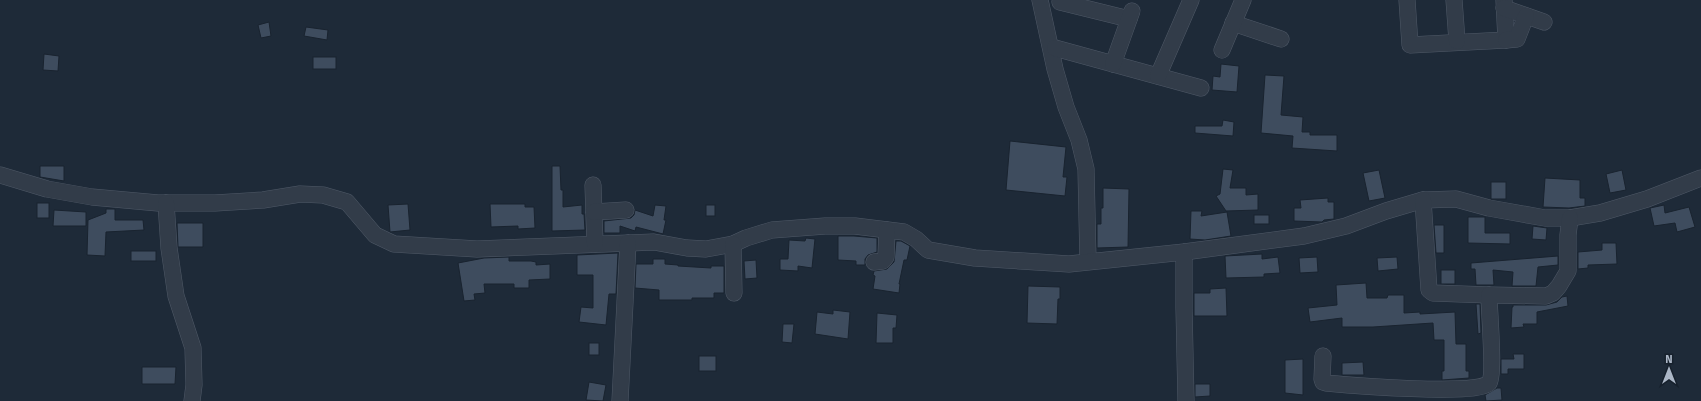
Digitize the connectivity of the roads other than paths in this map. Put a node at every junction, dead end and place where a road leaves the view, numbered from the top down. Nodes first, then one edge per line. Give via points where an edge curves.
1 (1040, 0) edge
2 (1191, 0) edge
3 (1243, 0) edge
4 (1407, 0) edge
5 (1454, 0) edge
6 (1060, 2) dead end
7 (1504, 4) edge
8 (1526, 16) junction
9 (1544, 22) dead end
10 (1233, 23) junction
11 (1281, 40) dead end
12 (1506, 40) junction
13 (1457, 42) junction
14 (1055, 48) dead end
15 (1222, 50) dead end
16 (1113, 64) junction
17 (1158, 76) junction
18 (1201, 88) dead end
19 (0, 175) edge
20 (1701, 178) edge
21 (593, 185) dead end
22 (1423, 200) junction
23 (166, 203) junction
24 (626, 210) dead end
25 (594, 212) junction
26 (1570, 218) junction
27 (887, 230) junction
28 (628, 243) junction
29 (595, 244) junction
30 (733, 244) junction
31 (1184, 252) junction
32 (1088, 261) junction
33 (874, 262) dead end
34 (734, 292) dead end
35 (1489, 295) junction
36 (1323, 356) dead end
37 (192, 401) edge
38 (620, 401) edge
39 (1186, 401) edge

1 - 32 street via 1055,69 1086,169
2 - 17 street
3 - 10 street
4 - 13 street via 1410,44
5 - 13 street
6 - 16 street via 1131,15
7 - 8 street
7 - 12 street
8 - 9 street
8 - 12 street via 1517,40
10 - 11 street
10 - 15 street
12 - 13 street
14 - 16 street
16 - 17 street
17 - 18 street
19 - 23 street via 47,189 92,197
20 - 26 street via 1600,214
21 - 25 street
22 - 26 street via 1456,199 1545,218
22 - 31 street via 1346,226 1304,236
22 - 35 street via 1430,290 1433,293
23 - 29 street via 263,200 300,194 323,195 347,202 375,235 394,244 477,249
23 - 37 street via 176,296 193,348
24 - 25 street
25 - 29 street
26 - 35 street via 1568,271 1553,292 1546,296
27 - 30 street via 825,226 772,230
27 - 32 street via 904,232 928,250 975,258 1069,264
27 - 33 street via 886,257 883,261
28 - 29 street
28 - 30 street via 654,242 687,248
28 - 38 street
30 - 34 street
31 - 32 street
31 - 39 street
35 - 36 street via 1492,377 1484,386 1459,389 1326,383 1322,379

